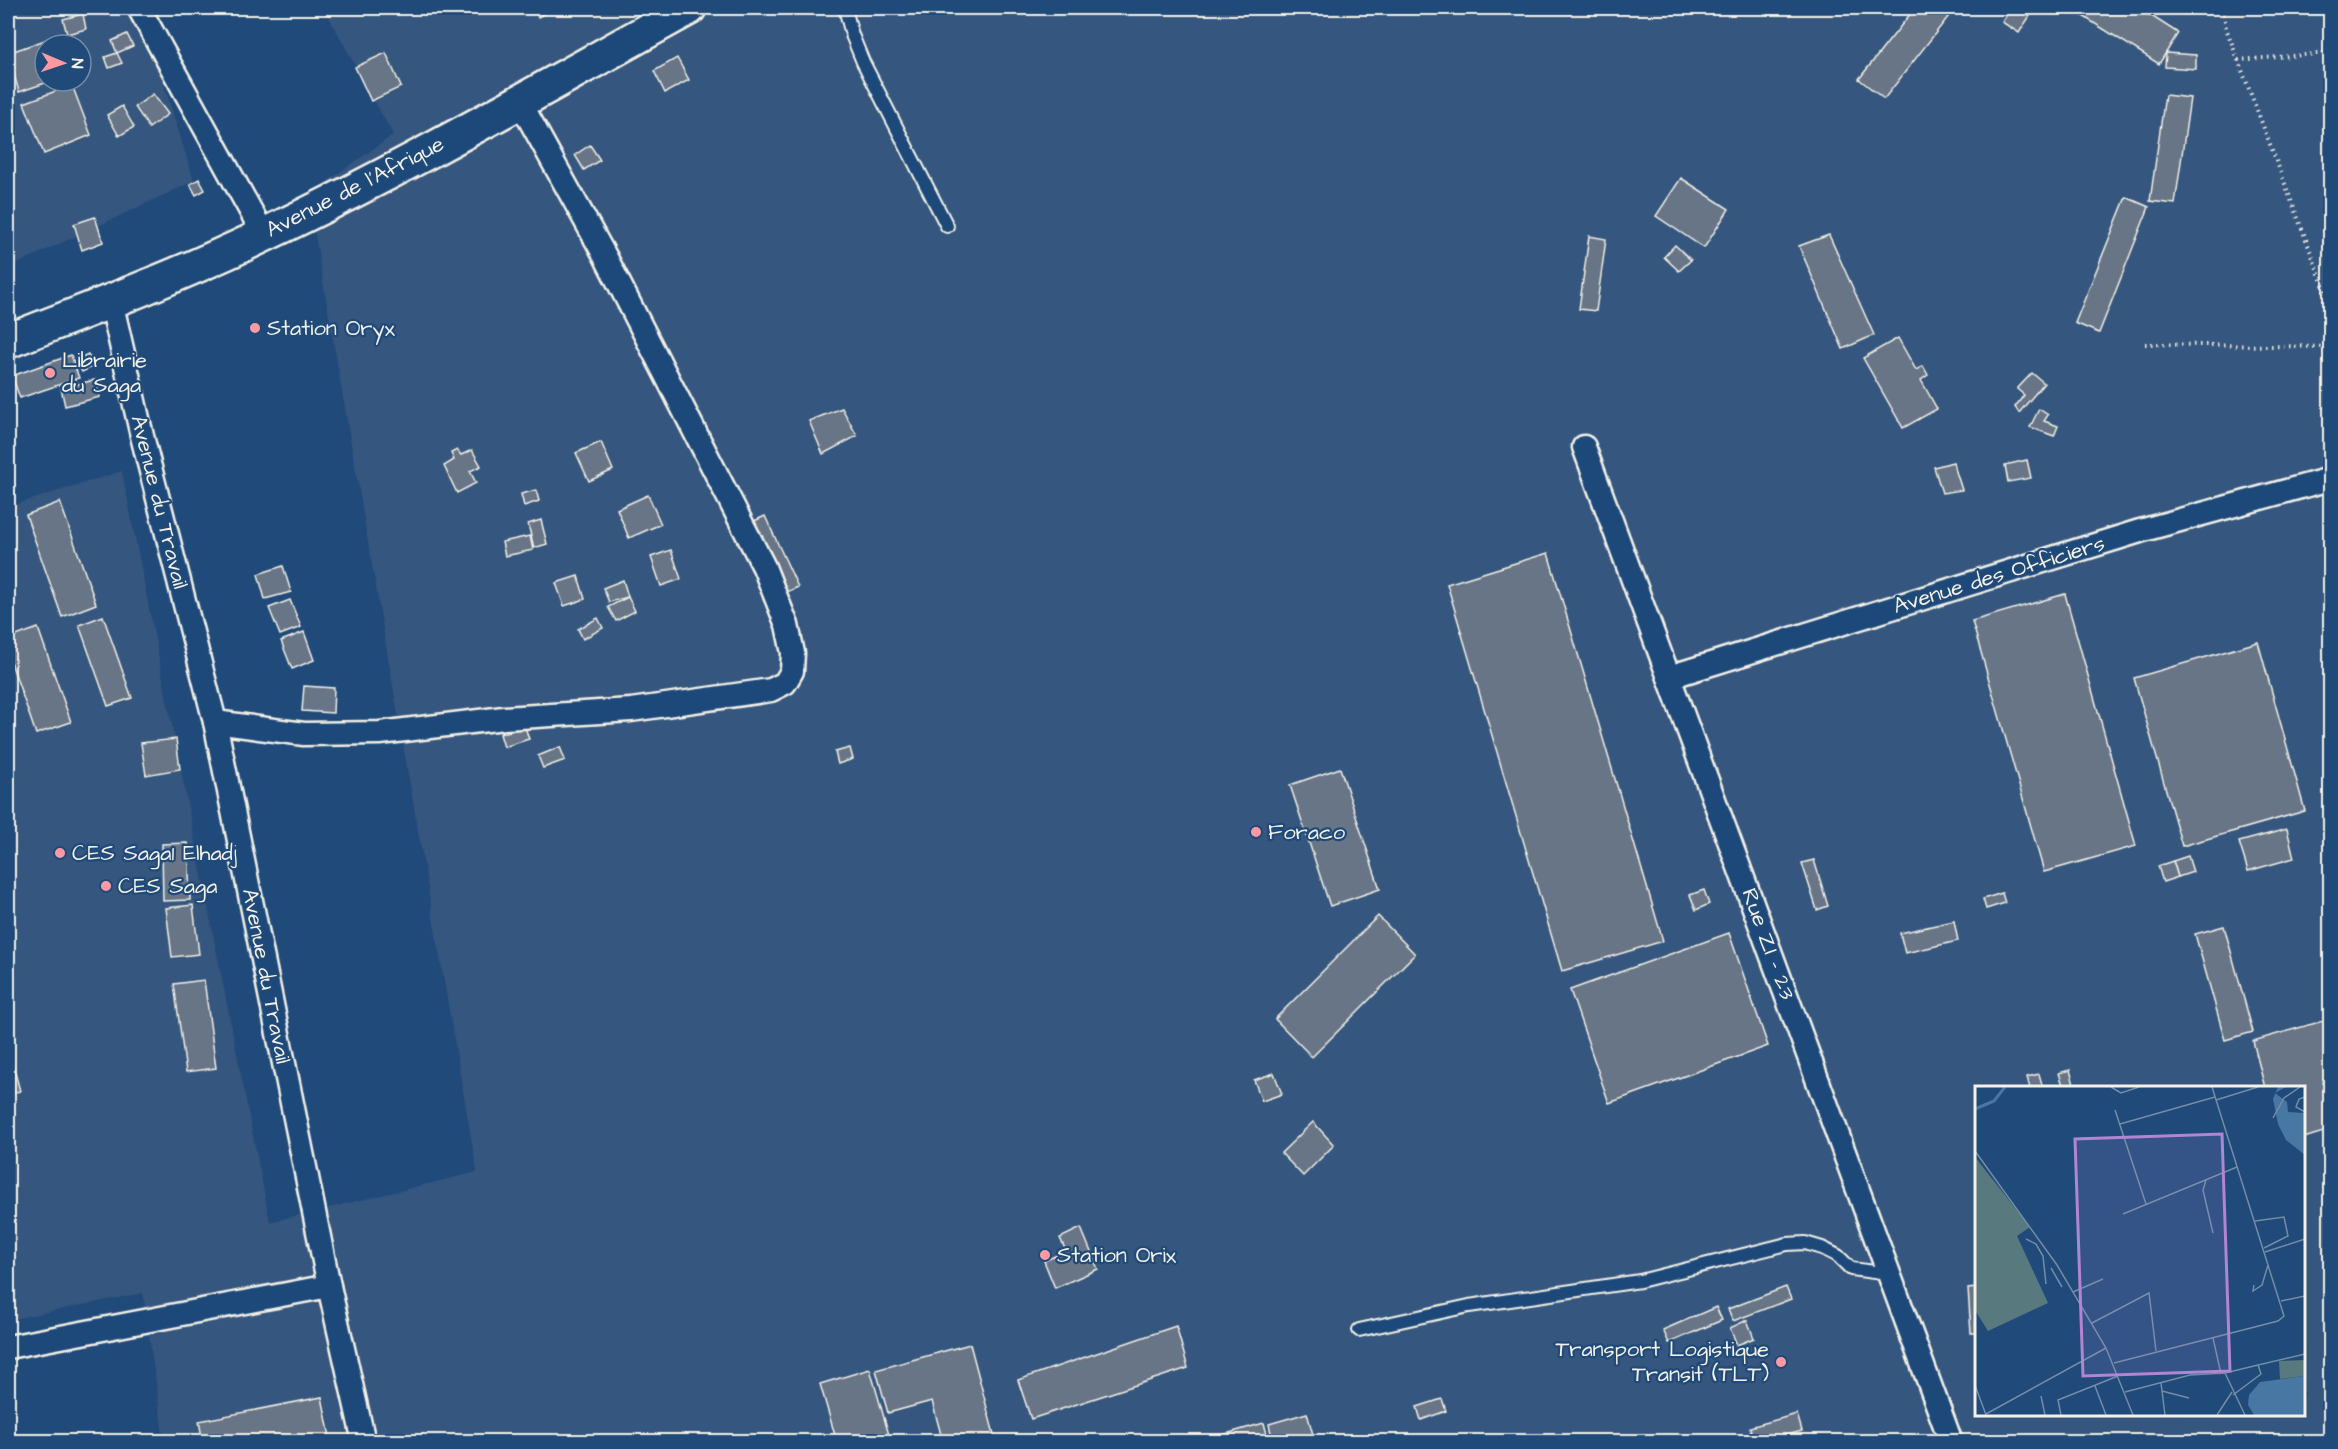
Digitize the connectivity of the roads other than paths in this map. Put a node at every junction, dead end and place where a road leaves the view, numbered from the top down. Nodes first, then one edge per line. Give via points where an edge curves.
1 (139, 8) edge
2 (689, 8) edge
3 (845, 8) edge
4 (520, 102) junction
5 (947, 226) dead end
6 (264, 235) junction
7 (111, 302) junction
8 (8, 340) edge
9 (1584, 447) dead end
10 (2331, 479) edge
11 (1669, 677) junction
12 (215, 722) junction
13 (1890, 1274) junction
14 (329, 1286) junction
15 (1359, 1330) dead end
16 (8, 1347) edge
17 (364, 1442) edge
18 (1951, 1442) edge

1 - 6 street
2 - 4 main road, Avenue de l'Afrique
3 - 5 lane via 863,62
4 - 6 main road, Avenue de l'Afrique
4 - 12 street via 615,276 764,567 787,625 794,653 792,671 785,683 771,690 631,710 504,718 380,734 304,734
6 - 7 main road, Avenue de l'Afrique
7 - 8 main road, Avenue de l'Afrique
7 - 12 street, Avenue du Travail
9 - 11 street, Rue ZI - 23
10 - 11 street, Avenue des Officiers via 2140,531
11 - 13 street, Rue ZI - 23
12 - 14 street, Avenue du Travail
13 - 15 lane via 1851,1269 1822,1248 1786,1244 1640,1281 1469,1306
13 - 18 street, Rue ZI - 23
14 - 16 street
14 - 17 street, Avenue du Travail

